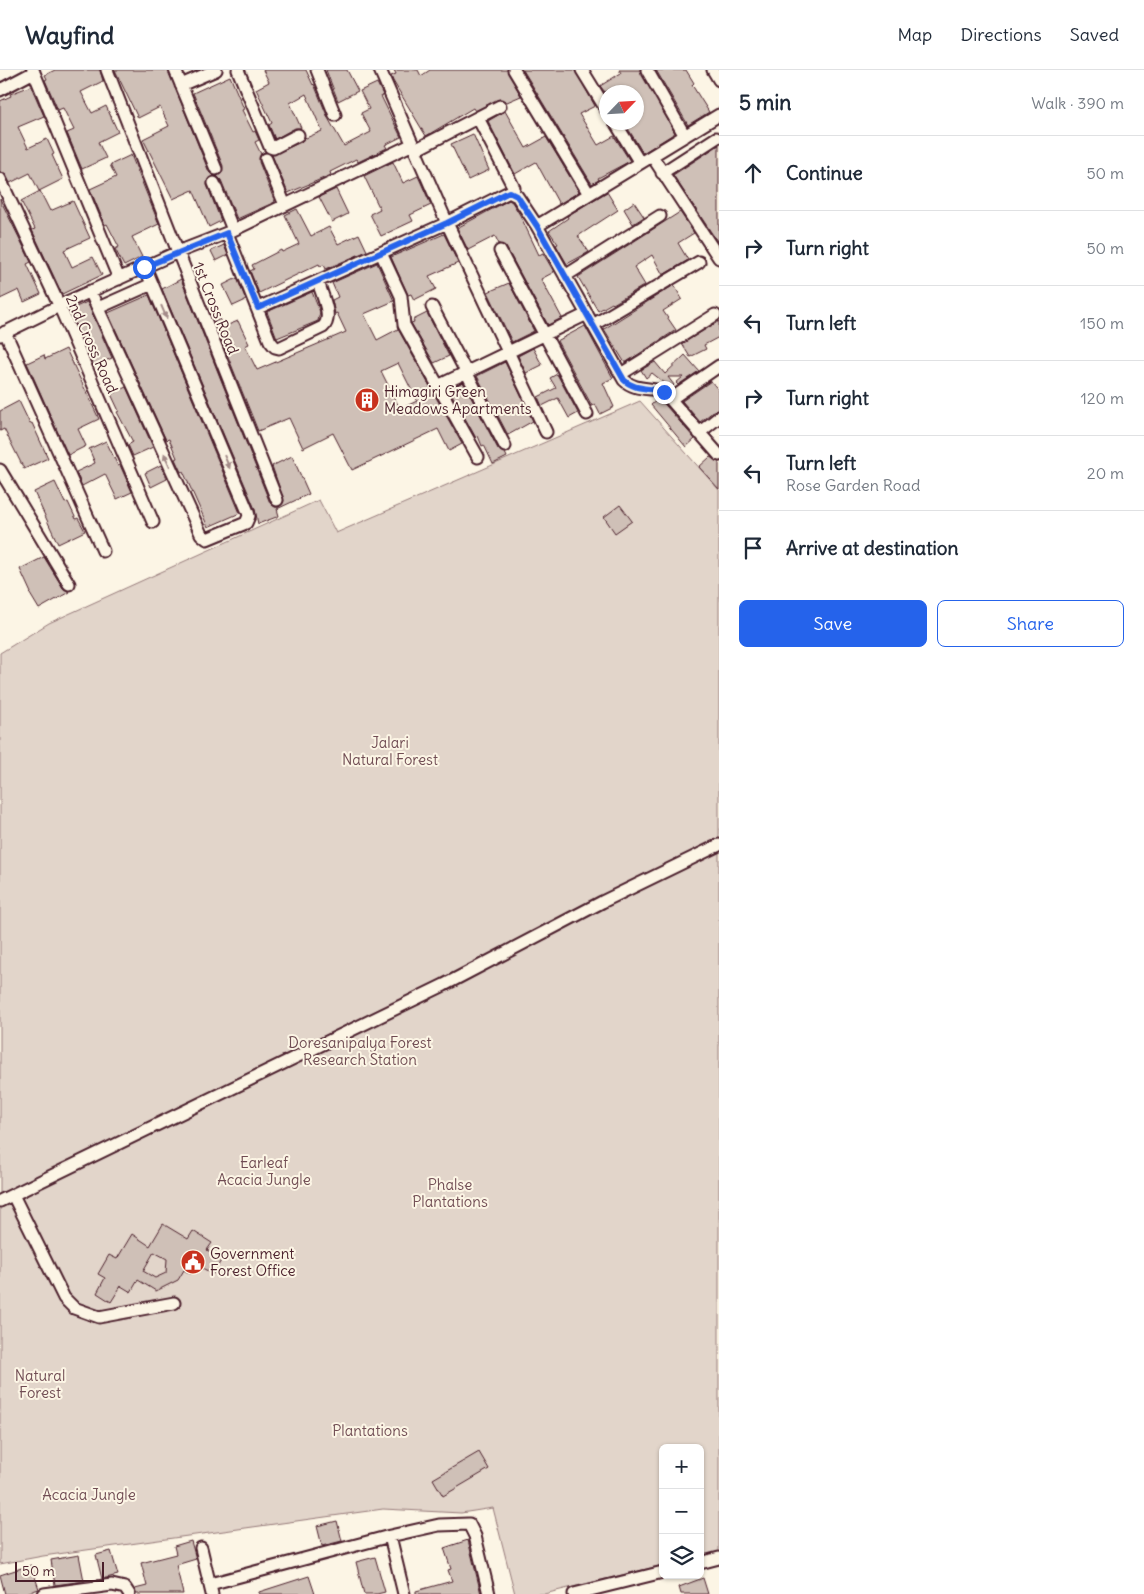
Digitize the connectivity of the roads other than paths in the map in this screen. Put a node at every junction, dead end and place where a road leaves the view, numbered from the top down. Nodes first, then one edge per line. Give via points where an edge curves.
1 (107, 70) edge
2 (175, 70) edge
3 (216, 70) edge
4 (238, 70) edge
5 (317, 70) edge
6 (380, 70) edge
7 (514, 70) edge
8 (582, 70) edge
9 (648, 70) edge
10 (714, 70) edge
11 (34, 71) edge
12 (719, 80) edge
13 (181, 85) junction
14 (0, 90) edge
15 (599, 98) edge
16 (500, 106) dead end
17 (335, 115) dead end
18 (719, 115) edge
19 (478, 118) junction
20 (706, 123) junction
21 (620, 130) edge
22 (298, 134) dead end
23 (685, 136) junction
24 (717, 141) edge
25 (414, 147) junction
26 (652, 156) junction
27 (266, 159) dead end
28 (640, 163) junction
29 (216, 169) dead end
30 (662, 172) junction
31 (0, 179) edge
32 (214, 183) dead end
33 (513, 193) junction
34 (589, 194) junction
35 (286, 204) junction
36 (660, 216) dead end
37 (447, 223) junction
38 (537, 226) junction
39 (230, 232) junction
40 (500, 251) dead end
41 (178, 252) junction
42 (381, 253) junction
43 (719, 258) edge
44 (699, 262) dead end
45 (144, 267) junction
46 (565, 276) junction
47 (119, 279) junction
48 (318, 281) junction
49 (152, 284) junction
50 (90, 291) junction
51 (59, 305) junction
52 (432, 307) dead end
53 (98, 308) junction
54 (258, 308) junction
55 (587, 314) junction
56 (715, 315) dead end
57 (593, 325) junction
58 (2, 334) edge
59 (543, 335) junction
60 (508, 352) junction
61 (719, 366) edge
62 (466, 372) junction
63 (622, 377) junction
64 (438, 386) junction
65 (671, 399) junction
66 (587, 414) dead end
67 (719, 417) edge
68 (546, 432) dead end
69 (699, 433) junction
70 (504, 446) dead end
71 (719, 455) edge
72 (478, 457) dead end
73 (0, 470) edge
74 (277, 500) dead end
75 (153, 522) dead end
76 (103, 551) dead end
77 (69, 584) dead end
78 (719, 845) edge
79 (13, 1195) junction
80 (0, 1201) edge
81 (174, 1303) dead end
82 (390, 1536) junction
83 (201, 1548) dead end
84 (719, 1558) edge
85 (704, 1562) edge
86 (659, 1573) edge
87 (211, 1589) edge
88 (44, 1594) edge
89 (129, 1594) edge
90 (404, 1594) edge
91 (489, 1594) edge
92 (574, 1594) edge

1 - 41 street, 1st Cross Road
2 - 13 street
3 - 13 street
4 - 22 street via 270,147
5 - 17 street
6 - 25 street
7 - 34 street
8 - 15 street
9 - 23 street
10 - 12 street
11 - 14 street
11 - 47 street
13 - 29 street
16 - 19 street
18 - 20 street
19 - 25 street
19 - 33 street via 514,188
20 - 23 street
20 - 24 street
21 - 28 street
23 - 26 street
24 - 30 street
25 - 35 street
25 - 37 street
26 - 28 street
26 - 30 street
27 - 35 street
28 - 34 street
30 - 43 street
31 - 51 street, 2nd Cross Road
32 - 39 street
33 - 37 street via 509,192
33 - 38 street
34 - 38 street
35 - 39 street
36 - 46 street
37 - 42 street
37 - 60 street
38 - 46 street
39 - 41 street
39 - 54 street
40 - 59 street
41 - 45 street
41 - 74 street, 1st Cross Road
42 - 48 street
42 - 64 street via 402,296 404,324
44 - 57 street
45 - 47 street
45 - 49 street
46 - 55 street
47 - 50 street
48 - 54 street
48 - 54 street via 328,317 326,324 279,348 270,341
49 - 53 street
49 -> 53 street via 248,512 246,523 207,539 201,534
50 - 51 street
50 - 53 street
51 - 58 street
51 - 75 street, 2nd Cross Road
52 - 62 street
55 - 57 street
55 - 59 street
56 - 63 street
57 - 63 street
58 - 76 street
59 - 60 street
59 - 66 street
60 - 62 street
60 - 68 street
61 - 65 street
62 - 64 street
62 - 70 street
63 - 65 street via 633,387 656,389
64 - 72 street
65 - 69 street
67 - 69 street
69 - 71 street
73 - 77 street
78 - 79 street via 444,985
79 - 80 street
79 - 81 street via 64,1298 74,1308 99,1317
82 - 87 street
82 - 90 street
82 - 91 street via 439,1525 468,1524
83 - 87 street
84 - 85 street
86 - 92 street
88 - 89 street via 112,1585 125,1588

